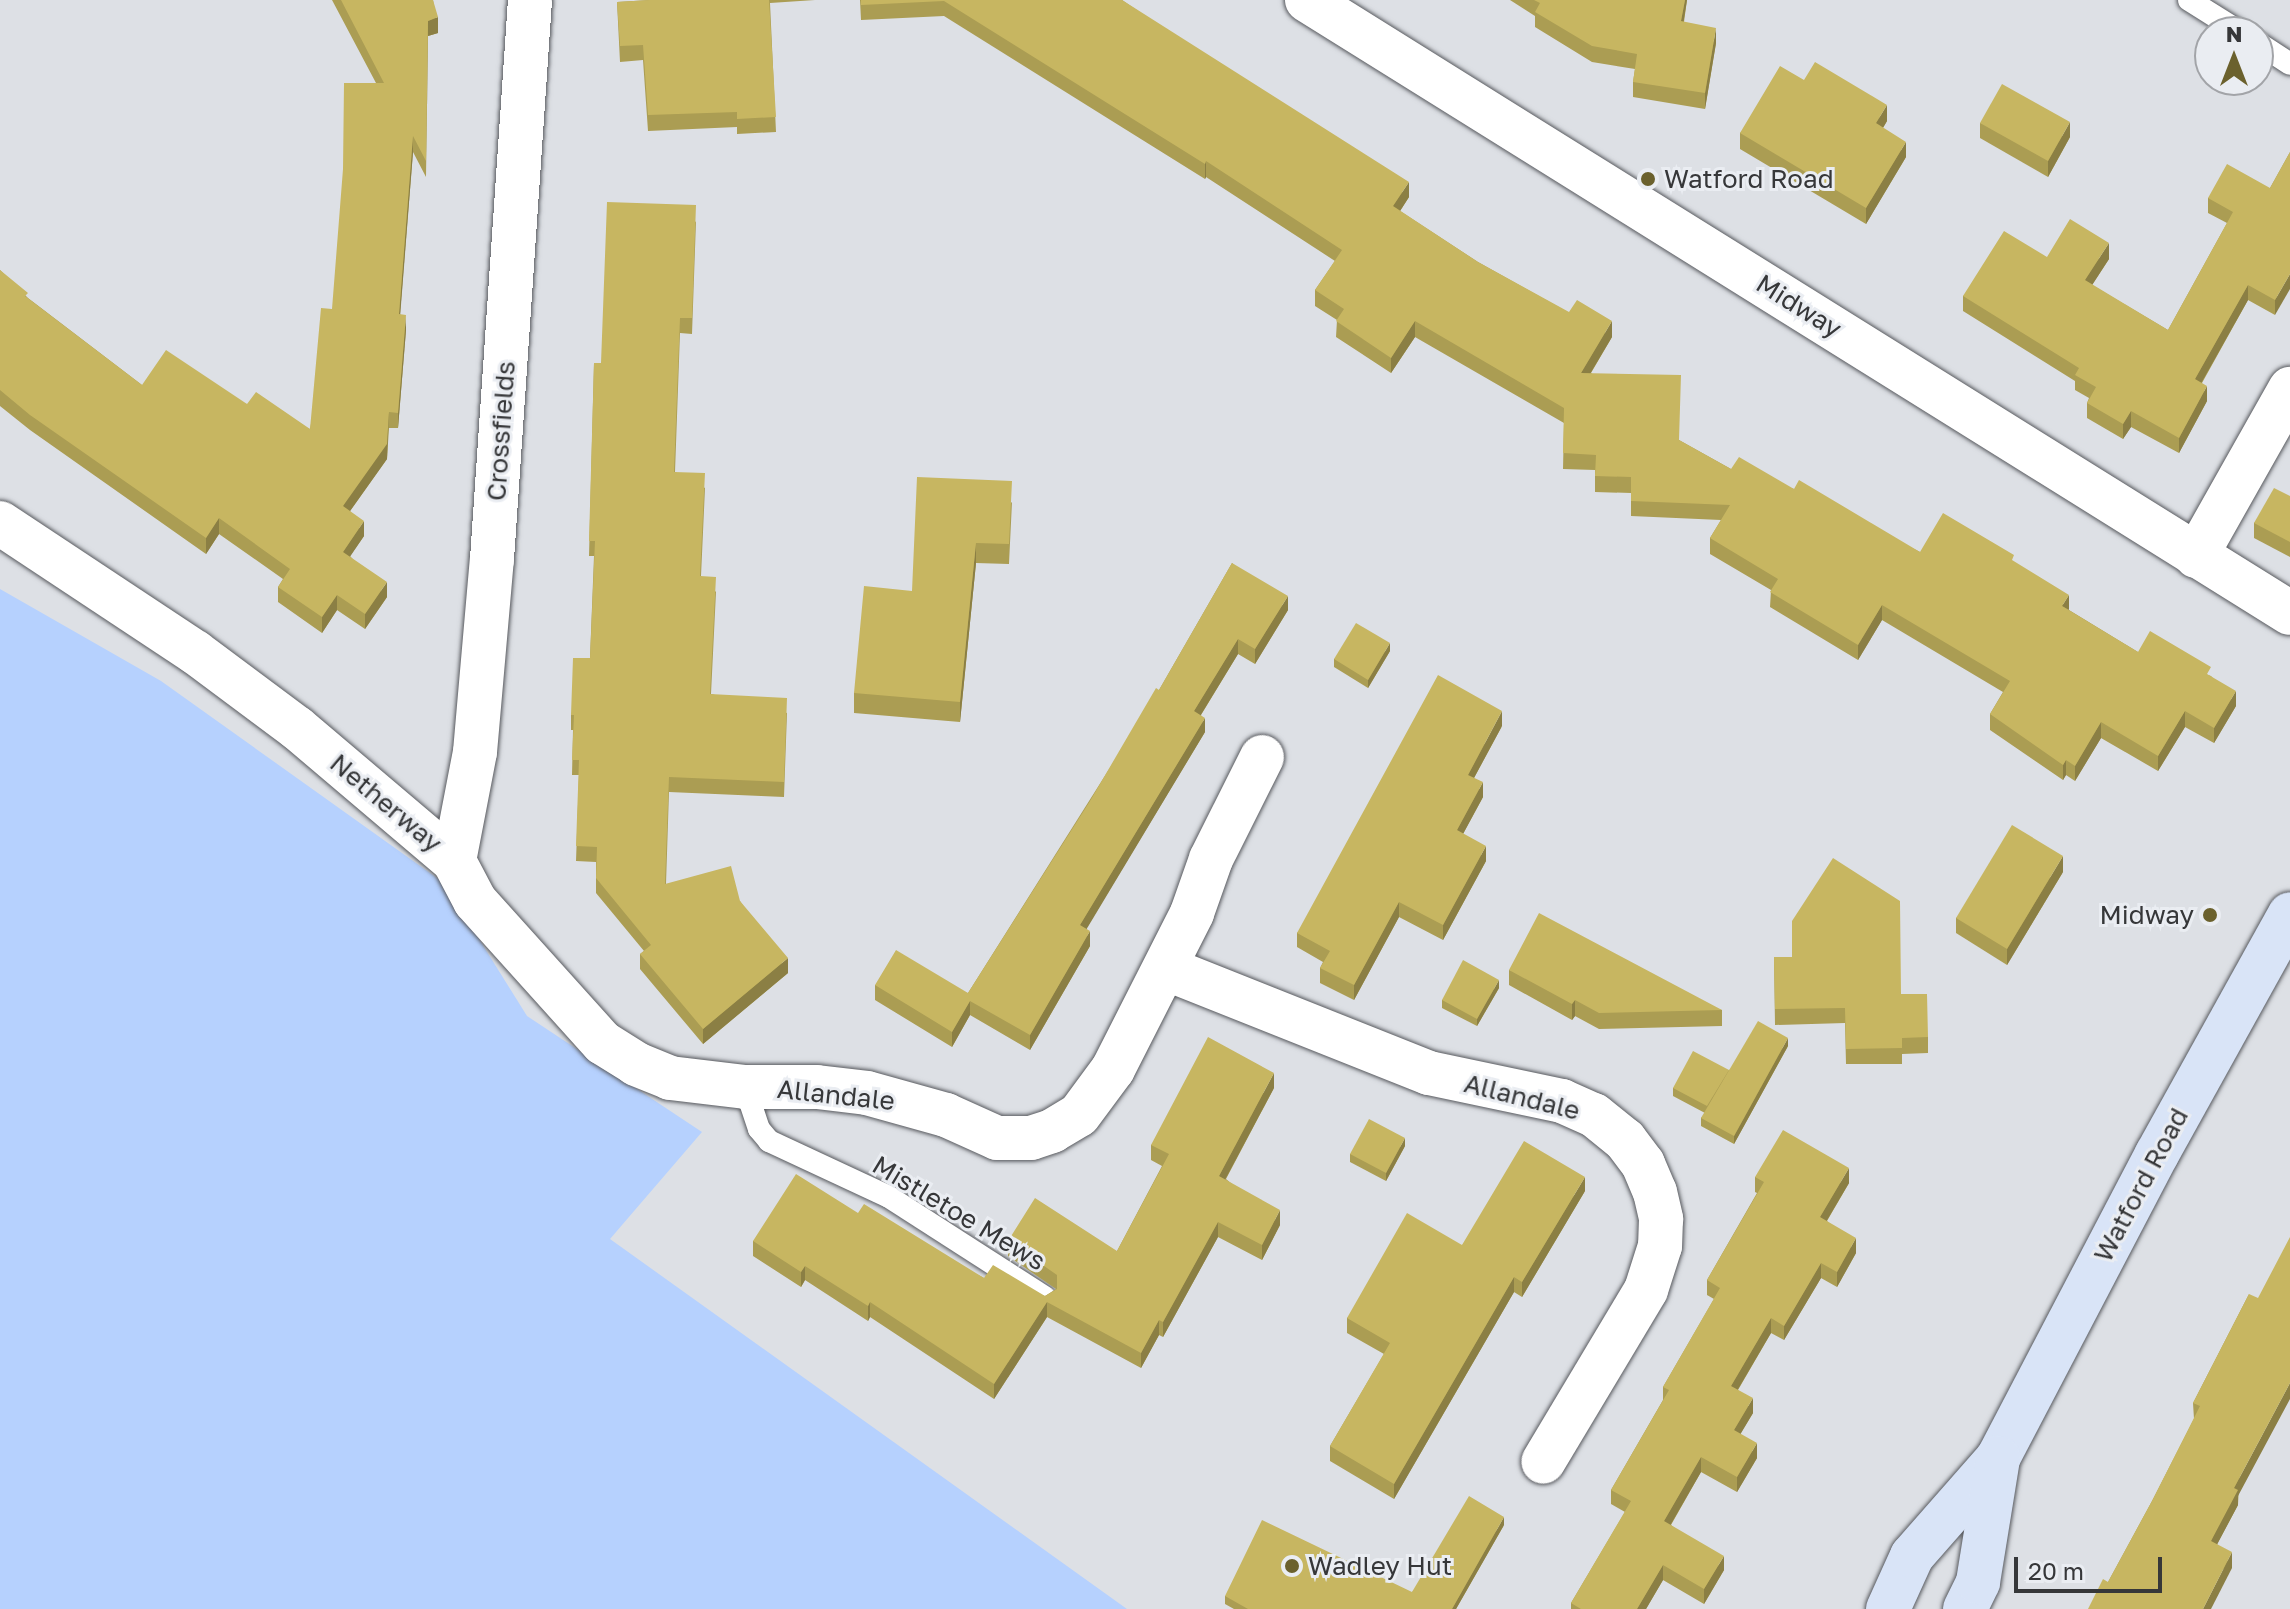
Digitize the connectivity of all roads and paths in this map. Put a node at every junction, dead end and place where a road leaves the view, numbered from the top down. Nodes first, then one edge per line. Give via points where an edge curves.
1 (530, 0) edge
2 (1307, 0) edge
3 (2189, 0) edge
4 (2214, 16) edge
5 (2290, 389) edge
6 (0, 523) edge
7 (2196, 556) junction
8 (2290, 613) edge
9 (1262, 757) dead end
10 (454, 861) junction
11 (2290, 914) edge
12 (1165, 968) junction
13 (745, 1087) junction
14 (1045, 1297) edge
15 (1998, 1458) junction
16 (1543, 1462) dead end
17 (1888, 1609) edge
18 (1965, 1609) edge

1 - 10 street, Crossfields via 475,752
2 - 7 street, Midway
3 - 4 lane
5 - 7 street
6 - 10 street, Netherway via 195,652 297,728
7 - 8 street, Midway
9 - 12 street, Allandale
10 - 13 street, Netherway via 475,901 603,1043 670,1078
11 - 15 main road, Watford Road
12 - 13 street, Allandale via 1113,1069 1079,1115 1031,1138 997,1138 946,1115 867,1093
12 - 16 street, Allandale via 1429,1073 1562,1101 1594,1115 1625,1140 1655,1192 1660,1246 1646,1290
13 - 14 lane, Mistletoe Mews via 759,1129 769,1141 889,1197
15 - 17 main road, Watford Road via 1912,1556
15 - 18 main road, Watford Road via 1978,1582

